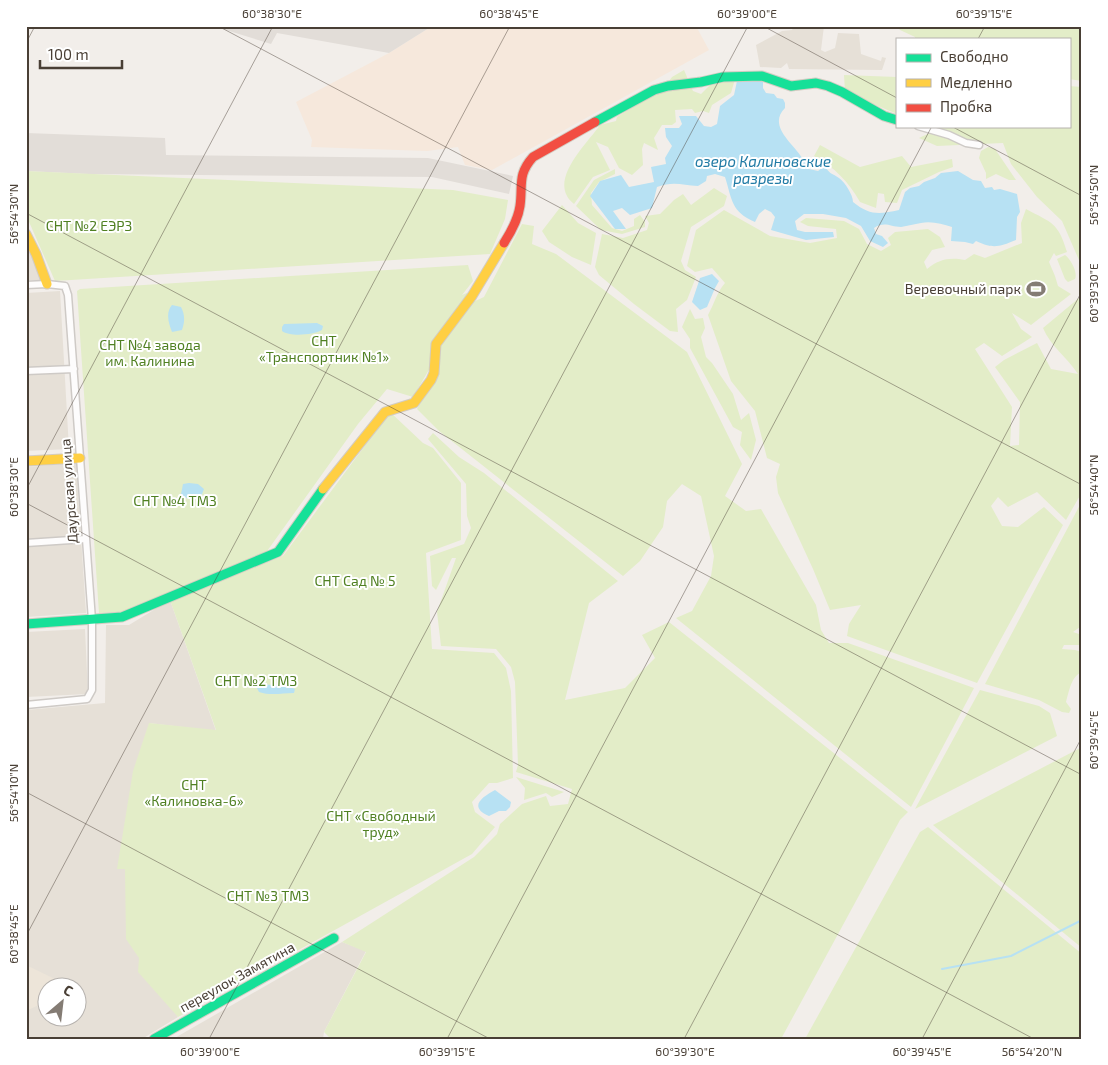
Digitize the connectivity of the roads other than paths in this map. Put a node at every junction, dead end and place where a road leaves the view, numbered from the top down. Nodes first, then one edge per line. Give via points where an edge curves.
1 (896, 120) edge
2 (925, 128) edge
3 (978, 145) dead end
4 (26, 234) edge
5 (47, 284) junction
6 (26, 285) edge
7 (74, 369) junction
8 (26, 371) edge
9 (80, 458) junction
10 (26, 461) edge
11 (86, 539) junction
12 (26, 543) edge
13 (92, 620) junction
14 (26, 624) edge
15 (26, 705) edge
16 (334, 938) dead end
17 (154, 1039) edge

1 - 13 street via 828,86 816,83 791,86 762,76 723,76 654,90 533,157 522,173 520,208 514,226 472,296 436,344 431,380 414,403 385,412 332,476 278,552 122,617
2 - 3 street
4 - 5 street
5 - 6 street
5 - 7 street, Даурская улица via 66,286
7 - 8 street
7 - 9 street, Даурская улица
9 - 10 street
9 - 11 street, Даурская улица
11 - 12 street
11 - 13 street, Даурская улица
13 - 14 street
13 - 15 street, Даурская улица via 91,695 87,699
16 - 17 street, переулок Замятина

